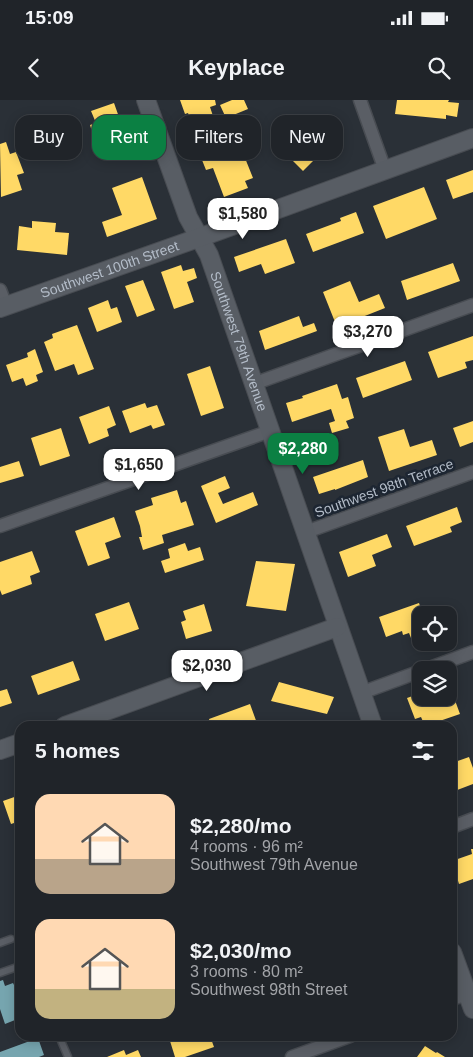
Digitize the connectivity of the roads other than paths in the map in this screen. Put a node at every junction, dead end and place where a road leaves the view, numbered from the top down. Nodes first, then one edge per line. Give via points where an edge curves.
1 (146, 100) edge
2 (360, 100) edge
3 (473, 138) edge
4 (385, 170) junction
5 (199, 238) junction
6 (2, 301) edge
7 (473, 305) edge
8 (253, 384) junction
9 (270, 431) junction
10 (473, 472) edge
11 (0, 526) edge
12 (306, 532) junction
13 (337, 627) junction
14 (473, 652) edge
15 (449, 661) edge
16 (412, 675) edge
17 (361, 693) junction
18 (79, 721) edge
19 (370, 721) edge
20 (15, 745) edge
21 (0, 750) edge
22 (473, 819) edge
23 (457, 825) edge
24 (11, 939) dead end
25 (0, 943) edge
26 (15, 968) edge
27 (457, 969) edge
28 (0, 973) edge
29 (466, 999) edge
30 (61, 1041) edge
31 (336, 1041) edge
32 (68, 1057) edge
33 (292, 1057) edge

1 - 5 street, Southwest 79th Avenue via 188,217
2 - 4 street
3 - 4 street, Southwest 100th Street
4 - 5 street, Southwest 100th Street
5 - 6 street, Southwest 100th Street
5 - 8 street, Southwest 79th Avenue via 209,255
7 - 8 street
8 - 9 street, Southwest 79th Avenue
9 - 11 street
9 - 12 street, Southwest 79th Avenue
10 - 12 street, Southwest 98th Terrace
12 - 13 street, Southwest 79th Avenue
13 - 17 street, Southwest 79th Avenue
13 - 18 street
14 - 15 street
16 - 17 street
17 - 19 street, Southwest 79th Avenue
20 - 21 street
22 - 23 street
24 - 25 lane
26 - 28 lane
27 - 29 street
30 - 32 lane
31 - 33 street

